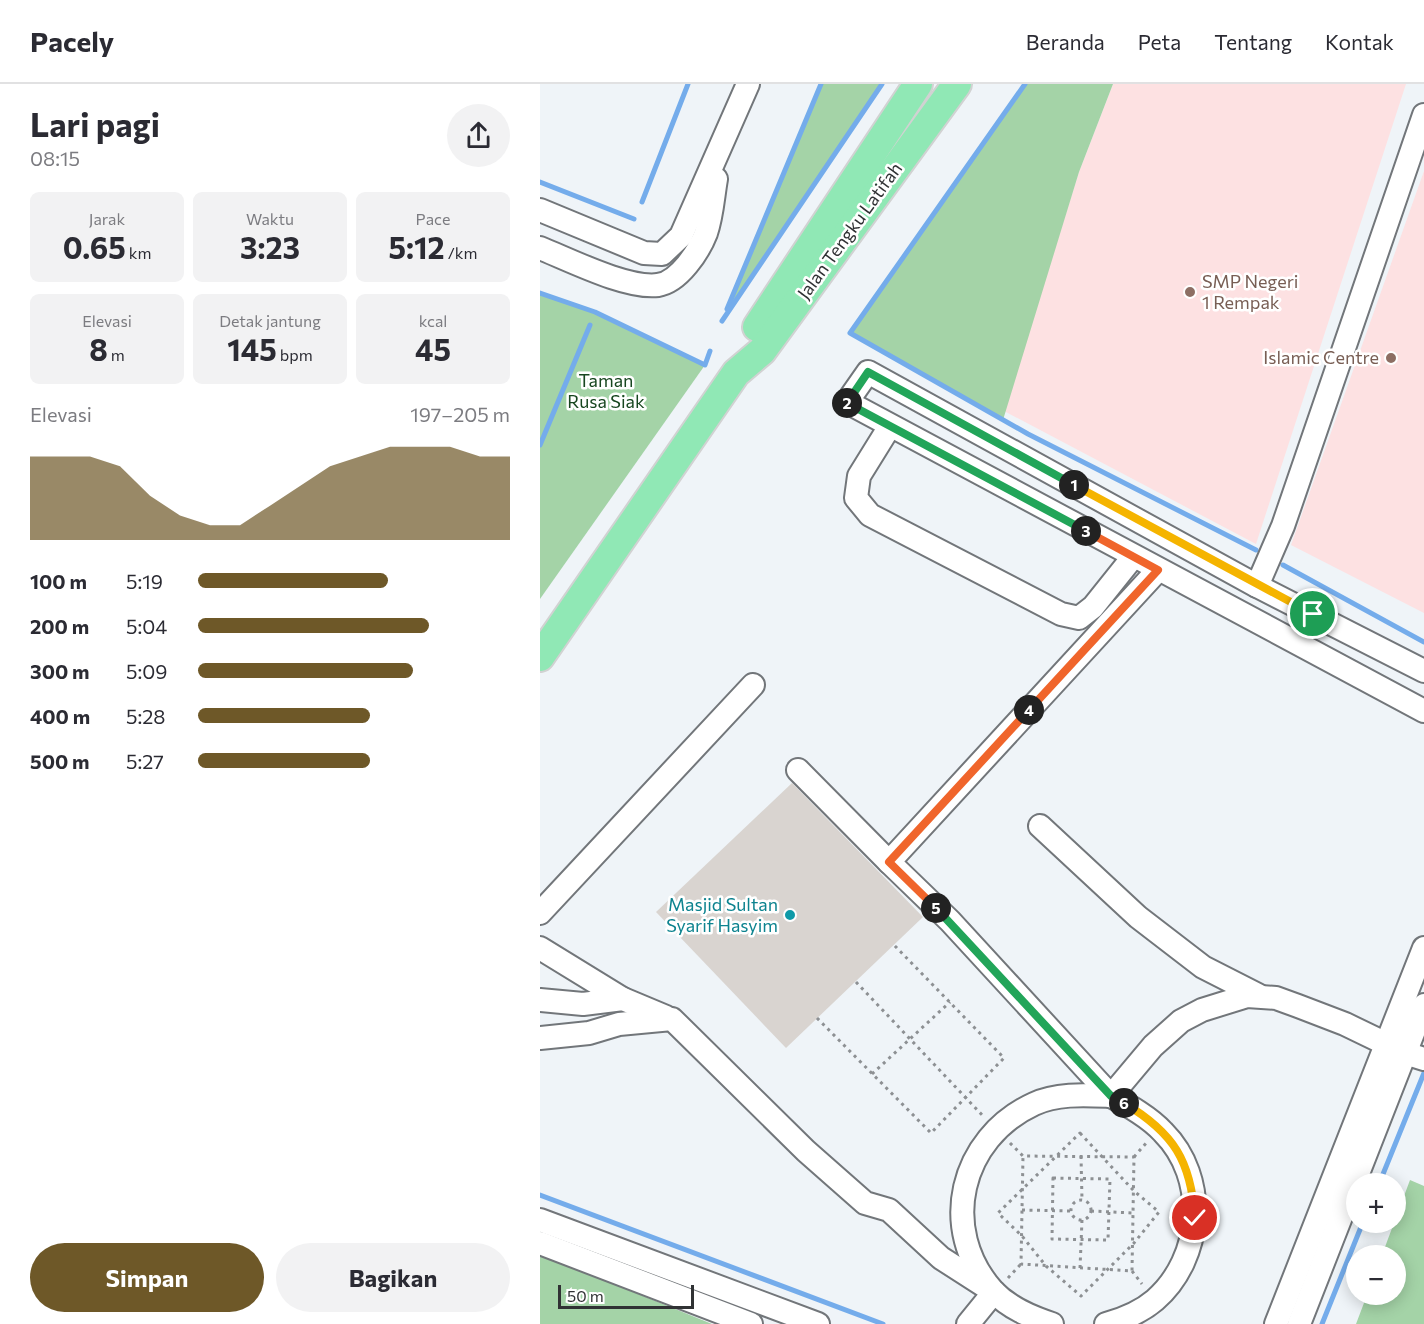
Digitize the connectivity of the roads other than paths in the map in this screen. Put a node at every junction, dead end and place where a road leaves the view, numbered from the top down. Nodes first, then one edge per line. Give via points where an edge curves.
1 (747, 84) edge
2 (918, 84) edge
3 (957, 84) edge
4 (1424, 115) edge
5 (722, 145) junction
6 (540, 210) edge
7 (540, 248) edge
8 (736, 373) junction
9 (890, 426) junction
10 (1133, 557) junction
11 (1158, 570) junction
12 (1257, 586) junction
13 (540, 657) edge
14 (1424, 671) edge
15 (753, 685) dead end
16 (1424, 711) edge
17 (798, 770) dead end
18 (1040, 826) dead end
19 (889, 862) junction
20 (540, 913) edge
21 (540, 948) edge
22 (1424, 948) edge
23 (1258, 995) junction
24 (623, 999) junction
25 (540, 1000) edge
26 (1424, 1005) edge
27 (672, 1019) junction
28 (540, 1038) edge
29 (1405, 1052) edge
30 (1111, 1096) junction
31 (540, 1220) edge
32 (540, 1242) edge
33 (994, 1292) junction
34 (751, 1324) edge
35 (818, 1324) edge
36 (968, 1324) edge
37 (1052, 1324) edge
38 (1106, 1324) edge
39 (1276, 1324) edge
40 (1299, 1324) edge

1 - 5 street
2 - 8 main road, Jalan Tengku Latifah via 747,342
3 - 8 main road, Jalan Tengku Latifah via 762,351
4 - 12 street via 1283,526
5 - 6 street via 681,236 662,254 644,253
5 - 7 street via 707,231 687,266 660,285 634,284
8 - 13 main road, Jalan Tengku Latifah
9 - 10 street
9 - 10 street via 859,476 856,498 870,515 1061,614 1079,618 1093,608
9 - 12 street via 847,403 868,372
10 - 11 street
11 - 16 street
11 - 19 street
12 - 14 street
15 - 20 street
17 - 19 street
18 - 23 street via 1138,917 1203,967
19 - 30 street via 950,921
21 - 24 street
22 - 29 street
23 - 29 street via 1298,1006
23 - 30 street via 1227,1001 1180,1021
24 - 25 street via 583,1005
24 - 27 street
26 - 29 street
27 - 28 street via 619,1023 589,1034
27 - 33 street via 806,1151 865,1203 889,1210 941,1258
29 - 39 street
29 - 40 street
30 - 33 street via 1073,1095 1035,1103 1003,1122 978,1151 964,1186 962,1224 972,1261
30 - 38 street via 1164,1132 1182,1158 1193,1187 1195,1218 1190,1249 1176,1277 1155,1300 1129,1317
31 - 35 street
32 - 34 street
33 - 36 street
33 - 37 street via 1024,1315

